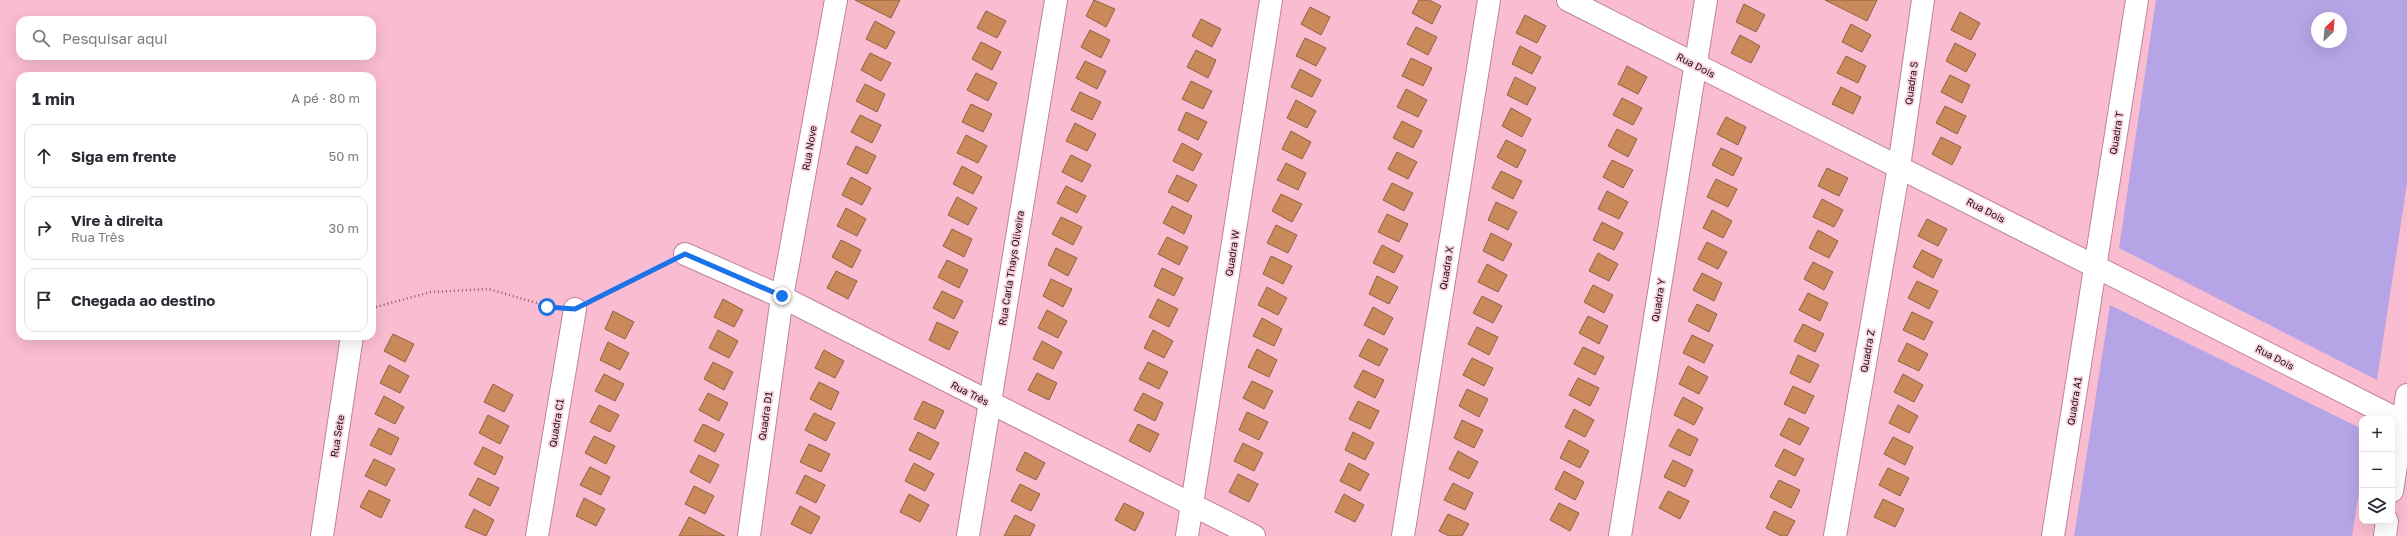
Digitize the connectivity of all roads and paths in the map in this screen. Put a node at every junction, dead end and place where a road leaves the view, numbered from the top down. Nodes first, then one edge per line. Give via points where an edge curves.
1 (836, 0) edge
2 (1056, 0) edge
3 (1271, 0) edge
4 (1489, 0) edge
5 (1568, 0) edge
6 (1706, 0) edge
7 (1923, 0) edge
8 (2137, 0) edge
9 (1696, 65) junction
10 (1898, 167) junction
11 (685, 254) joint
12 (2095, 267) junction
13 (782, 296) junction
14 (376, 307) edge
15 (575, 309) junction
16 (351, 340) edge
17 (2407, 395) edge
18 (989, 403) junction
19 (2403, 422) junction
20 (2392, 488) edge
21 (1192, 505) junction
22 (2387, 524) edge
23 (322, 536) edge
24 (537, 536) edge
25 (749, 536) edge
26 (968, 536) edge
27 (1187, 536) edge
28 (1254, 536) edge
29 (1403, 536) edge
30 (1620, 536) edge
31 (1835, 536) edge
32 (2053, 536) edge
33 (2385, 536) edge

1 - 13 street, Rua Nove
2 - 18 street, Rua Carla Thays Oliveira
3 - 21 street, Quadra W
4 - 29 street, Quadra X
5 - 9 street, Rua Dois
6 - 9 street, Quadra Y
7 - 10 street, Quadra S
8 - 12 street, Quadra T
9 - 10 street, Rua Dois
9 - 30 street, Quadra Y
10 - 12 street, Rua Dois
10 - 31 street, Quadra Z
11 - 13 street, Rua Três
11 - 15 path
12 - 19 street, Rua Dois
12 - 32 street, Quadra A1
13 - 18 street, Rua Três
13 - 25 street, Quadra D1
14 - 15 path via 431,292 489,289 547,307
15 - 24 street, Quadra C1
16 - 23 street, Rua Sete
17 - 19 street
18 - 21 street, Rua Três
18 - 26 street, Rua Carla Thays Oliveira
19 - 20 street
21 - 27 street, Quadra W
21 - 28 street, Rua Três
22 - 33 street

